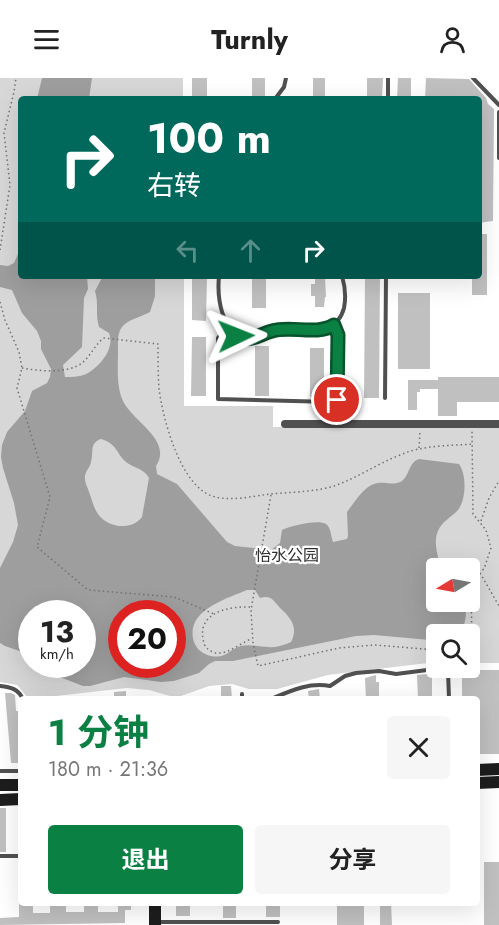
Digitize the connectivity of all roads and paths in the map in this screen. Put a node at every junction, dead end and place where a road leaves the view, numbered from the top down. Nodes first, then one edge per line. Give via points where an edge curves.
1 (16, 78) edge
2 (286, 78) edge
3 (388, 78) edge
4 (473, 78) edge
5 (277, 96) edge
6 (388, 96) edge
7 (499, 105) edge
8 (499, 112) edge
9 (499, 158) edge
10 (0, 250) edge
11 (219, 279) edge
12 (342, 279) edge
13 (386, 279) edge
14 (0, 302) edge
15 (334, 325) junction
16 (228, 326) junction
17 (22, 368) junction
18 (385, 398) dead end
19 (285, 424) dead end
20 (420, 424) junction
21 (472, 424) junction
22 (499, 424) edge
23 (472, 444) junction
24 (419, 449) junction
25 (499, 482) edge
26 (271, 494) junction
27 (481, 522) junction
28 (480, 572) joint
29 (251, 606) junction
30 (499, 606) edge
31 (214, 614) junction
32 (253, 639) junction
33 (426, 649) edge
34 (0, 686) edge
35 (22, 696) edge
36 (279, 696) edge
37 (449, 696) edge
38 (499, 769) edge
39 (480, 770) edge
40 (0, 771) edge
41 (18, 771) edge
42 (499, 782) edge
43 (480, 783) edge
44 (0, 785) edge
45 (18, 785) edge
46 (18, 799) edge
47 (0, 800) edge
48 (0, 856) edge
49 (18, 856) edge
50 (155, 906) edge
51 (278, 922) dead end
52 (155, 923) edge

1 - 10 path via 4,133 10,185
2 - 5 lane
3 - 6 lane
4 - 7 lane
8 - 9 lane
11 - 16 lane via 218,298
12 - 15 lane via 345,304
13 - 18 lane
14 - 17 path
15 - 16 lane via 276,330 250,340 236,336
15 - 16 lane via 338,335 337,400 332,402 218,399 218,338
17 - 26 path via 64,369 82,362 106,338 158,344 164,416 190,478 208,494 224,498
17 - 31 path via 17,388 50,497 37,547 88,590 174,597
19 - 20 street
20 - 21 street
20 - 24 path
21 - 22 street
21 - 23 path
23 - 24 path
23 - 27 path via 473,514
24 - 26 path via 333,486
25 - 27 path
26 - 29 path
27 - 28 path via 491,548
28 - 30 path
29 - 31 path via 225,608
29 - 32 path
31 - 32 path via 202,634 208,650 222,654
32 - 33 path via 258,666 339,648 375,645
34 - 35 lane via 12,688
36 - 37 lane via 309,685 330,686 356,673 396,674 435,669 448,671
38 - 39 street
40 - 41 lane
42 - 43 street
44 - 45 street
46 - 47 street
48 - 49 lane
50 - 52 street
51 - 52 lane

